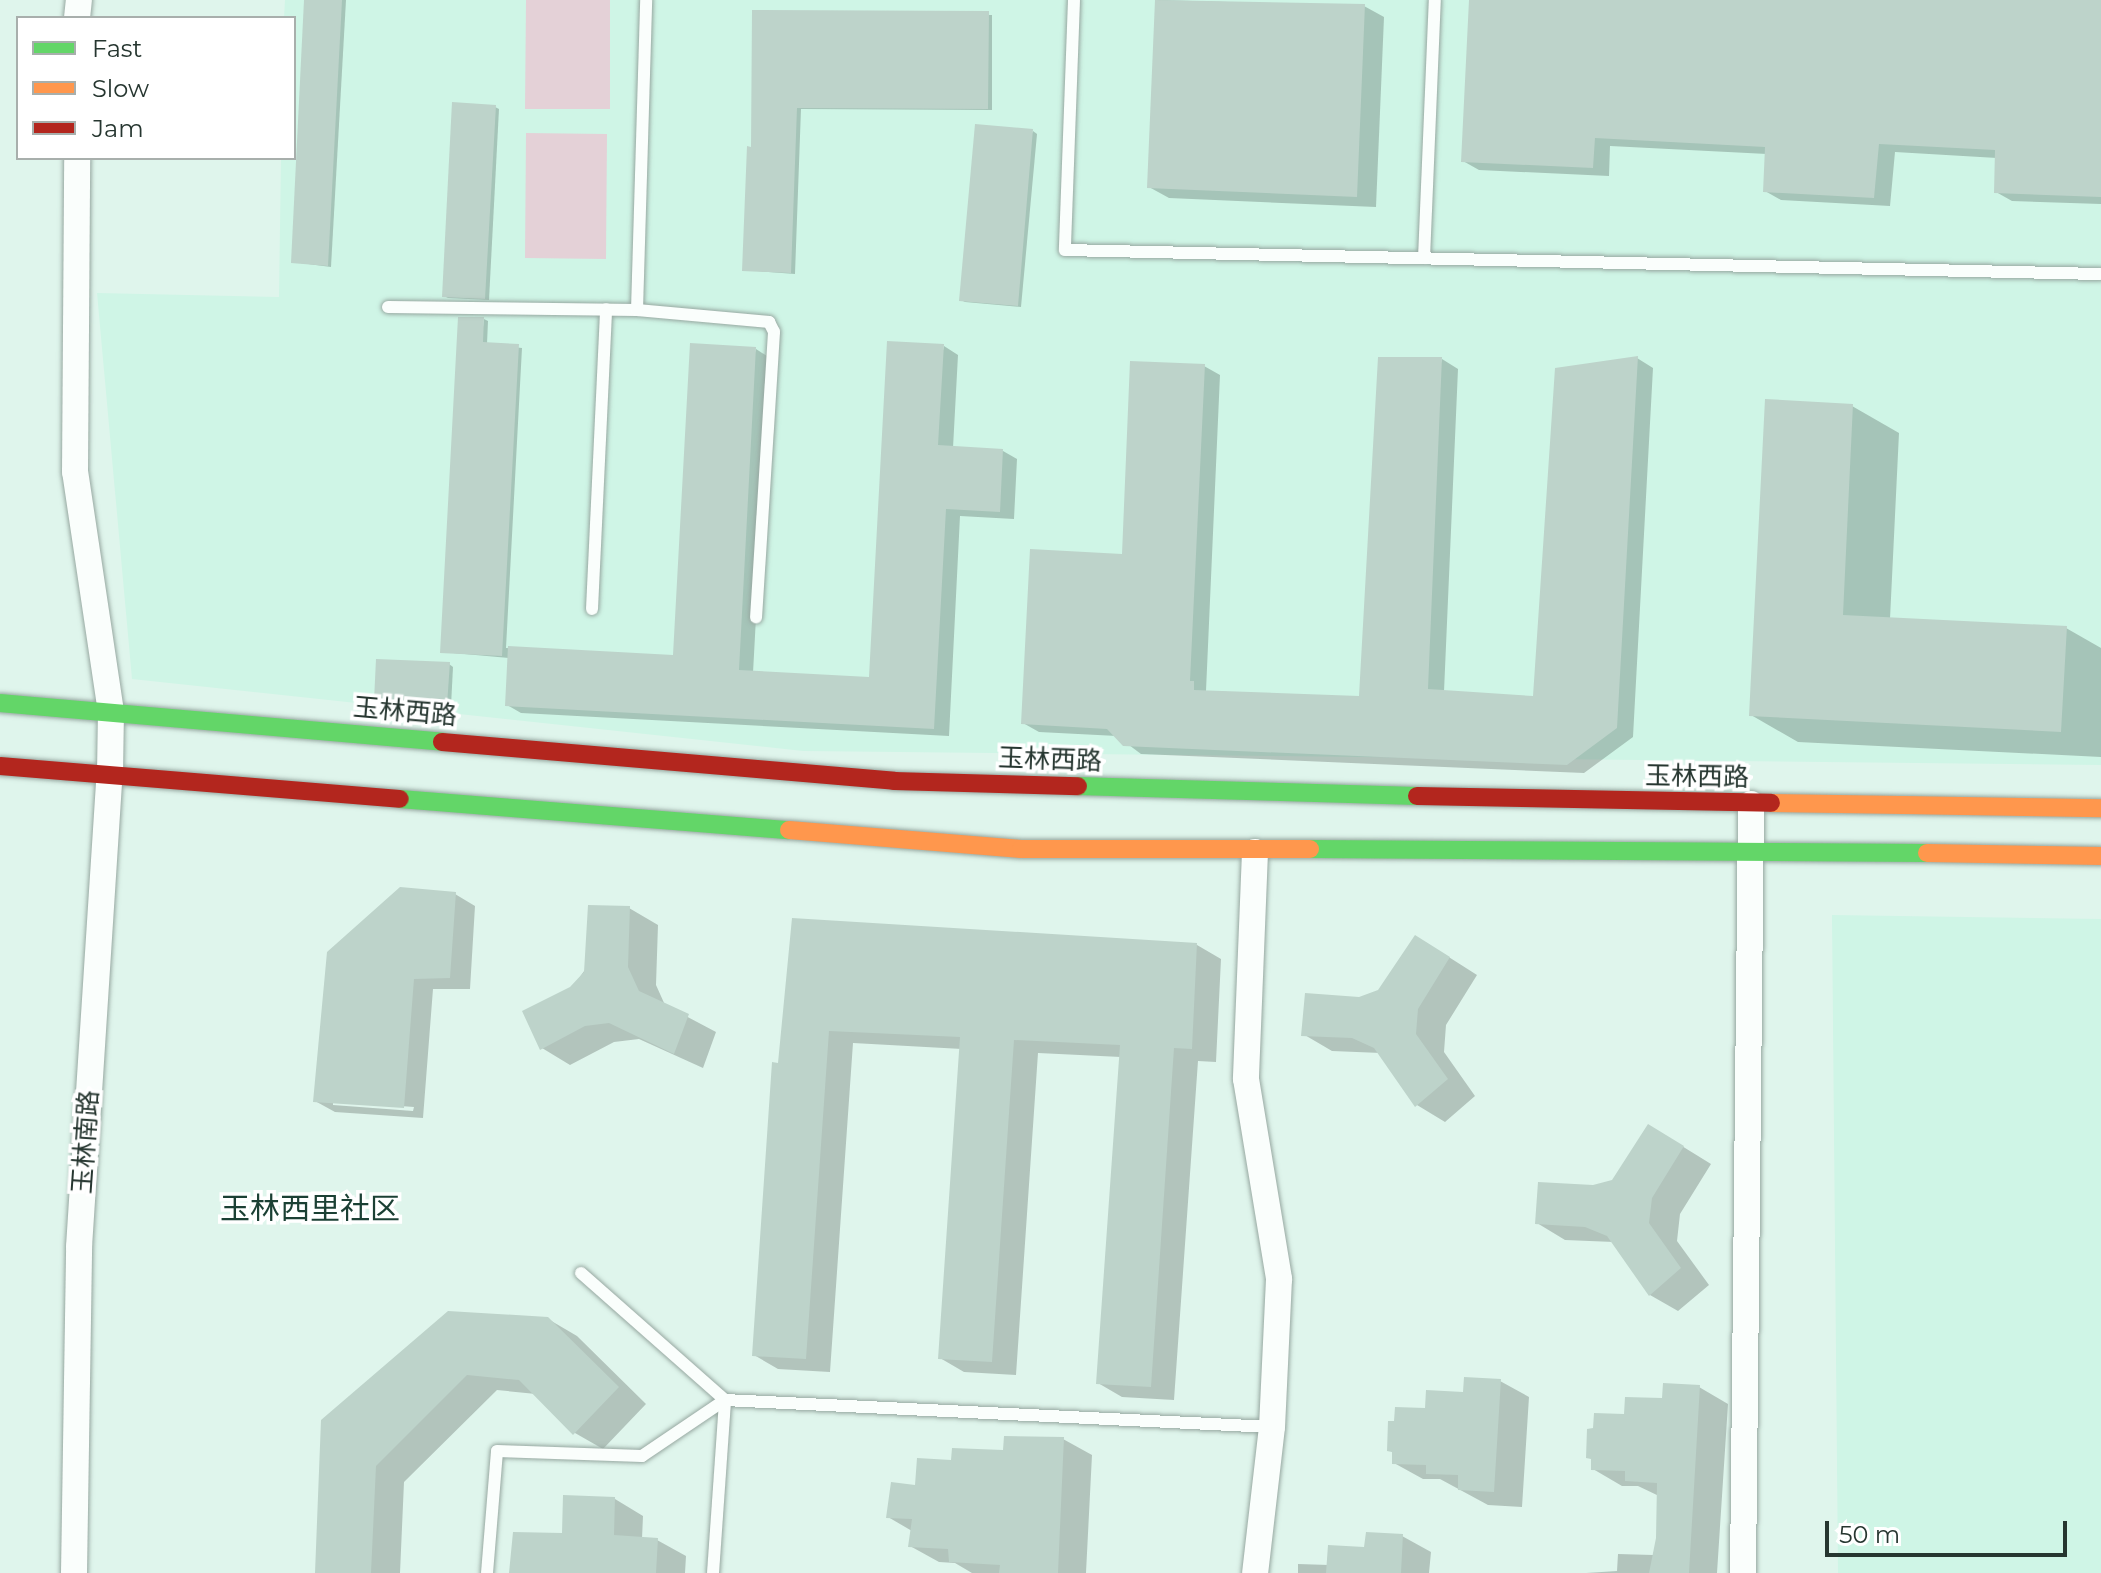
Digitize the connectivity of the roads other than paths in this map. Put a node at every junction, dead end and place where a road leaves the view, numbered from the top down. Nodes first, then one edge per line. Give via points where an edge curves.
1 (646, 0) edge
2 (1074, 0) edge
3 (1435, 0) edge
4 (77, 160) edge
5 (1424, 258) junction
6 (2101, 274) edge
7 (388, 307) dead end
8 (606, 309) junction
9 (637, 310) junction
10 (592, 609) dead end
11 (756, 617) dead end
12 (0, 703) edge
13 (111, 712) junction
14 (0, 766) edge
15 (110, 774) junction
16 (1751, 804) junction
17 (2101, 808) edge
18 (1749, 850) junction
19 (1255, 852) junction
20 (2101, 856) edge
21 (581, 1273) dead end
22 (725, 1400) junction
23 (1272, 1427) junction
24 (74, 1573) edge
25 (487, 1573) edge
26 (713, 1573) edge
27 (1255, 1573) edge
28 (1743, 1573) edge

1 - 9 lane
2 - 5 lane via 1065,250
3 - 5 lane
4 - 13 street, 玉林南路 via 75,472
5 - 6 lane
7 - 8 lane
8 - 9 lane
8 - 10 lane
9 - 11 lane via 760,320 769,322 774,332
12 - 13 street, 玉林西路
13 - 15 street, 玉林南路
13 - 16 street, 玉林西路 via 894,781
14 - 15 street
15 - 19 street via 1021,849
15 - 24 street, 玉林南路 via 79,1247
16 - 17 street, 玉林西路
16 - 18 street
18 - 19 street
18 - 20 street
18 - 28 street
19 - 23 street via 1246,1079 1279,1279
21 - 22 lane
22 - 23 lane
22 - 25 lane via 642,1456 497,1451
22 - 26 lane
23 - 27 street

